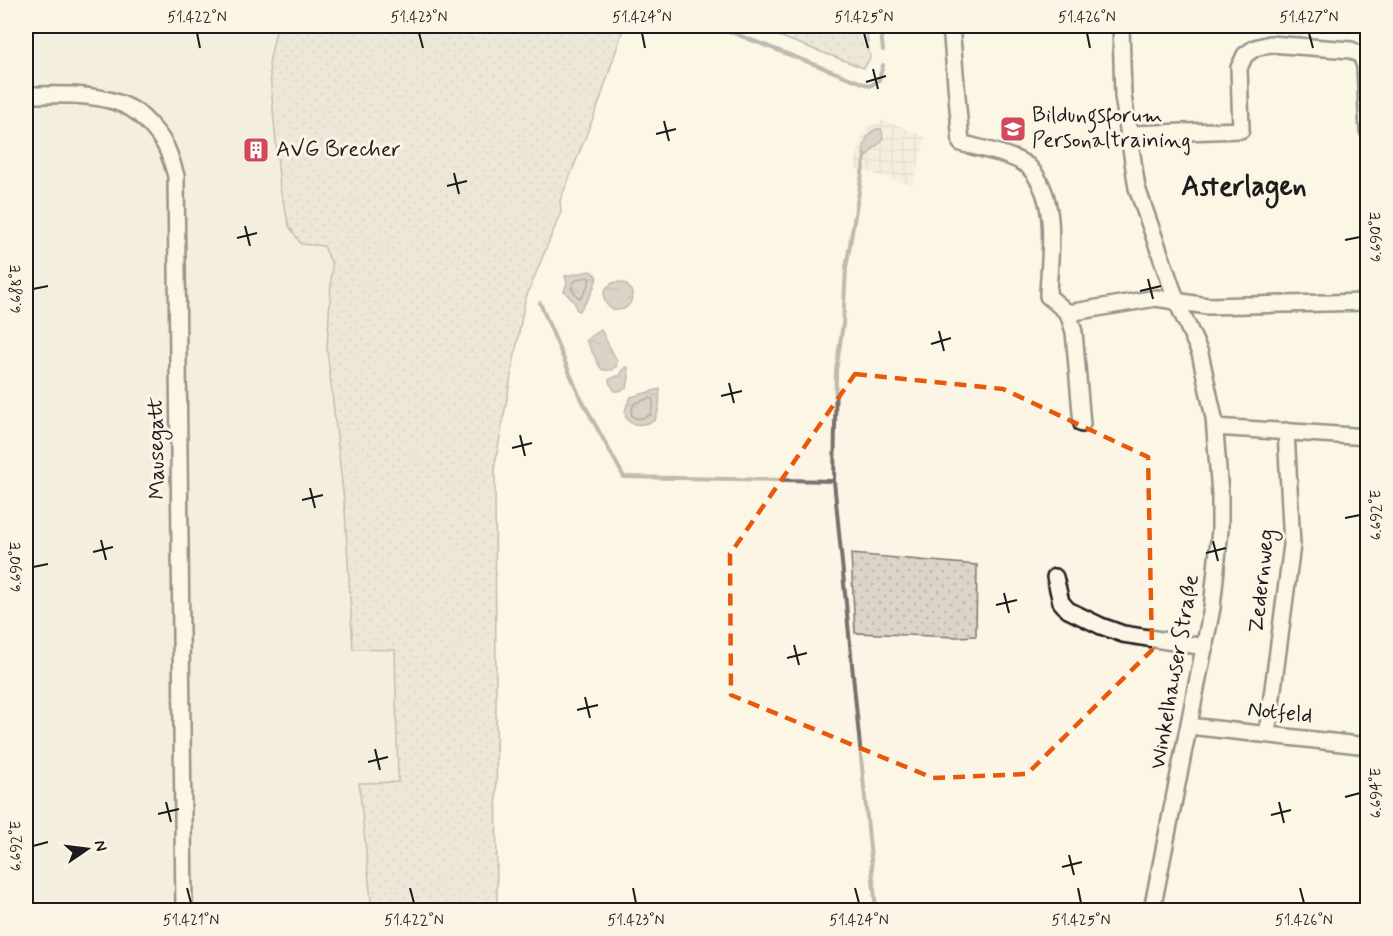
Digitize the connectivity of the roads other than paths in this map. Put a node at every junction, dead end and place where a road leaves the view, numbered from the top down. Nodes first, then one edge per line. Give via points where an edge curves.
1 (951, 26) edge
2 (1120, 26) edge
3 (26, 95) edge
4 (1368, 131) edge
5 (1128, 134) junction
6 (1177, 302) junction
7 (1368, 302) edge
8 (1068, 313) junction
9 (1082, 424) dead end
10 (1215, 427) junction
11 (1286, 431) junction
12 (1368, 436) edge
13 (1055, 577) dead end
14 (1204, 647) junction
15 (1189, 724) junction
16 (1267, 734) junction
17 (1368, 746) edge
18 (184, 910) edge
19 (1152, 910) edge

1 - 8 street via 961,143 1010,157 1028,166 1041,183 1051,225 1048,296
2 - 5 street, Winkelhauser Straße
3 - 18 street, Mausegatt via 77,95 131,109 166,146 176,176
4 - 5 street via 1361,55 1351,50 1270,44 1245,55 1239,68 1241,130
5 - 6 street, Winkelhauser Straße via 1137,188
6 - 7 street via 1207,306
6 - 8 street via 1156,298
6 - 10 street, Winkelhauser Straße via 1200,353
8 - 9 street via 1074,332
10 - 11 street
10 - 14 street, Winkelhauser Straße via 1220,530
11 - 12 street
11 - 16 street, Zedernweg via 1292,546
13 - 14 street via 1061,602 1068,610 1101,626 1123,634
14 - 15 street, Winkelhauser Straße
15 - 16 street, Notfeld
15 - 19 street, Winkelhauser Straße
16 - 17 street, Notfeld

